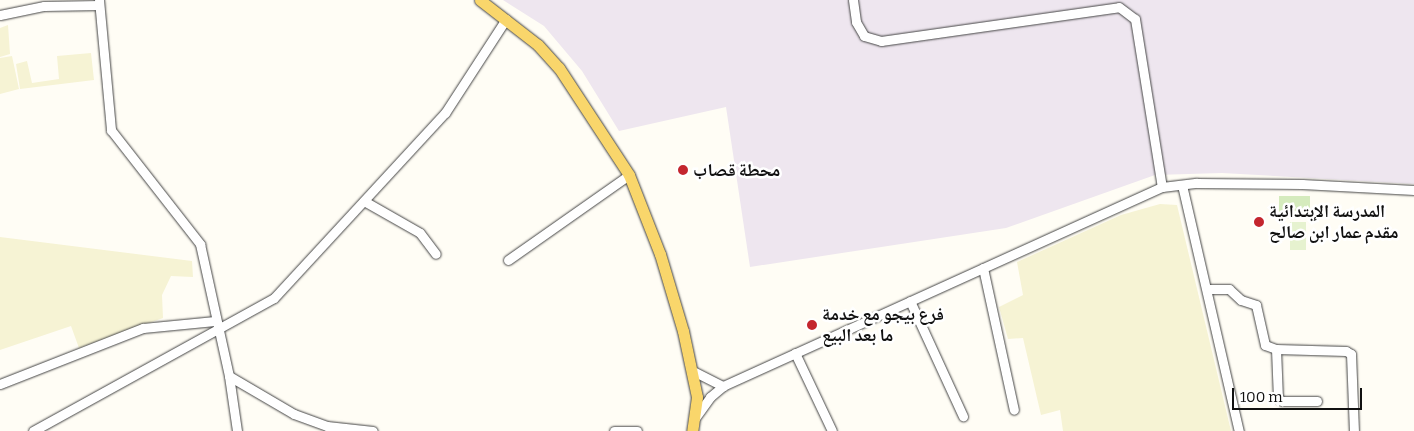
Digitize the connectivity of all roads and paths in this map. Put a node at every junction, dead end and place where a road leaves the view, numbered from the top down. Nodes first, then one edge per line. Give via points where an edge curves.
1 (480, 0) edge
2 (853, 0) edge
3 (99, 2) edge
4 (0, 15) edge
5 (506, 19) junction
6 (629, 175) junction
7 (1182, 185) junction
8 (1162, 187) junction
9 (1414, 190) edge
10 (364, 201) junction
11 (436, 254) dead end
12 (508, 260) dead end
13 (983, 268) junction
14 (1207, 289) junction
15 (910, 301) junction
16 (216, 324) junction
17 (1276, 349) junction
18 (795, 354) junction
19 (691, 370) junction
20 (229, 376) junction
21 (0, 384) edge
22 (723, 386) junction
23 (1318, 402) dead end
24 (1014, 410) dead end
25 (963, 416) dead end
26 (693, 425) edge
27 (33, 431) edge
28 (237, 431) edge
29 (373, 431) edge
30 (614, 431) edge
31 (638, 431) edge
32 (832, 431) edge
33 (1239, 431) edge
34 (1354, 431) edge

1 - 5 main road
2 - 8 street via 856,22 864,36 881,41 1119,7 1135,19
3 - 4 street via 44,6
3 - 16 street via 111,130 200,244
5 - 6 main road via 538,45 559,68
5 - 10 street via 445,113
6 - 12 street
6 - 19 main road via 660,254
7 - 8 street
7 - 9 street via 1302,184
7 - 14 street
8 - 13 street
10 - 11 street via 420,233
10 - 16 street via 274,298
13 - 15 street
13 - 24 street
14 - 17 street via 1230,289 1241,300 1256,305 1265,345
14 - 33 street
15 - 18 street
15 - 25 street
16 - 20 street
16 - 21 street via 143,328
16 - 27 street
17 - 23 street via 1278,398 1282,401
17 - 34 street via 1337,350 1351,354
18 - 22 street
18 - 32 street
19 - 22 street
19 - 26 main road via 696,397
20 - 28 street
20 - 29 street via 294,414 327,426
22 - 26 street via 710,397
30 - 31 street

